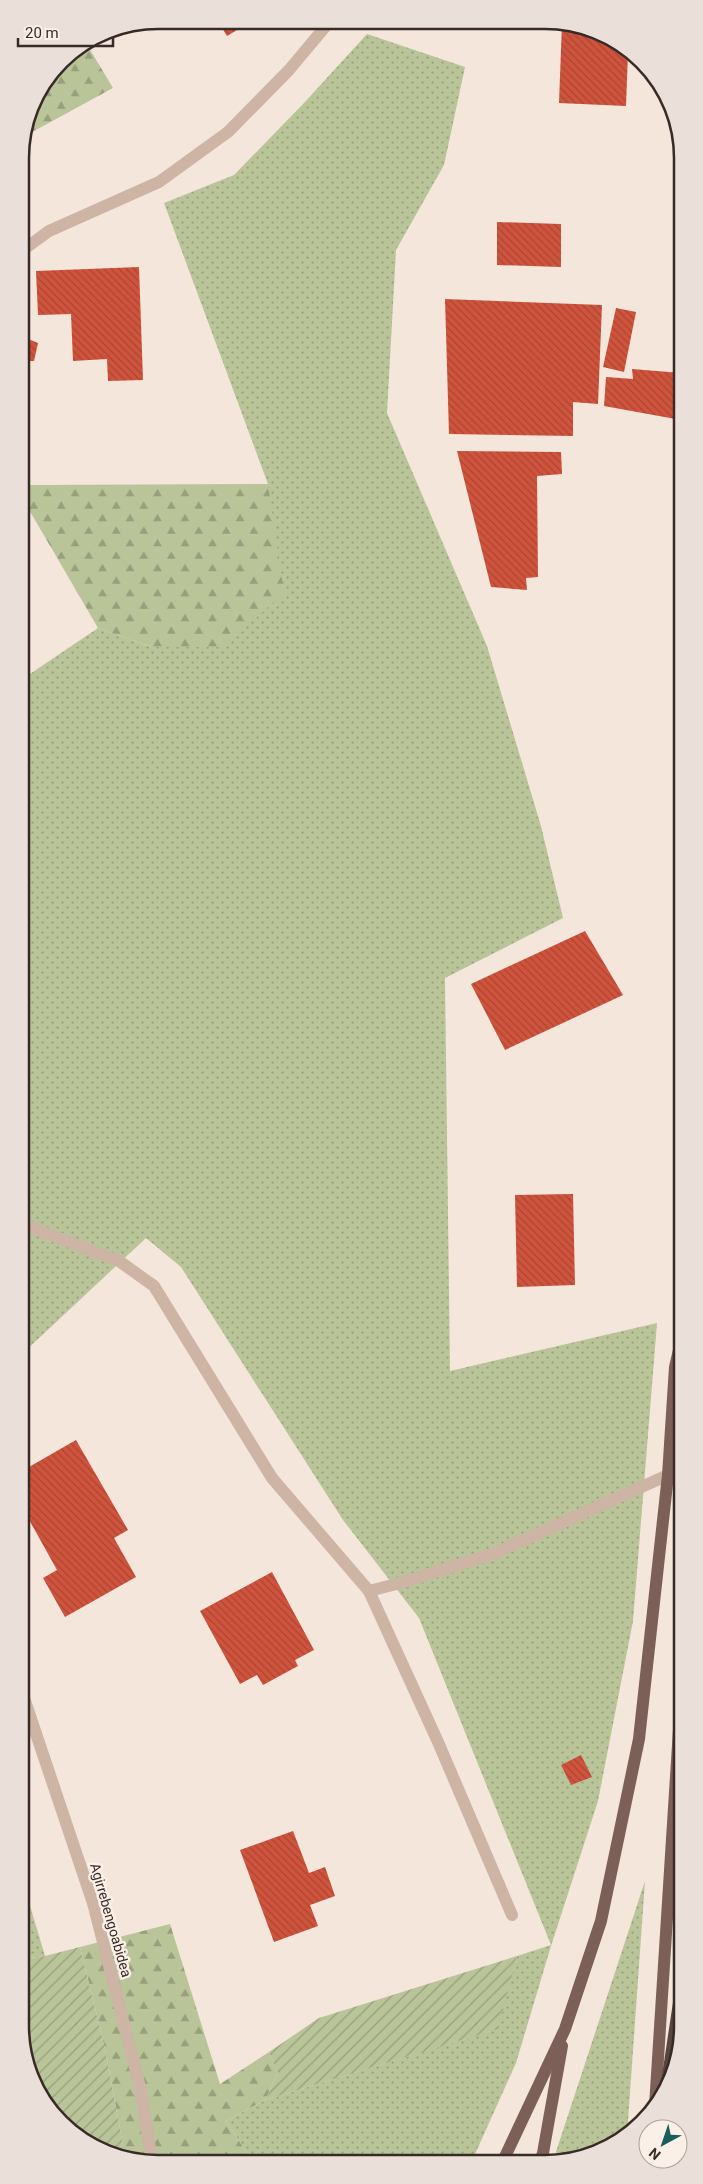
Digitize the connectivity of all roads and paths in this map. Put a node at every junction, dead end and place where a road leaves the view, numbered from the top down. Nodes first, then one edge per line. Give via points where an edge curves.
1 (323, 29) edge
2 (29, 245) edge
3 (29, 1227) edge
4 (674, 1382) edge
5 (668, 1475) junction
6 (369, 1590) junction
7 (29, 1713) edge
8 (674, 1808) edge
9 (512, 1915) dead end
10 (565, 2029) junction
11 (656, 2091) edge
12 (151, 2155) edge
13 (506, 2155) edge
14 (542, 2155) edge

1 - 2 street via 289,70 228,132 159,182 48,231
3 - 6 street via 119,1261 154,1286 272,1478
4 - 5 main road
5 - 6 street via 496,1553
5 - 10 main road via 639,1739 601,1921
6 - 9 street
7 - 12 street, Agirrebengoabidea via 93,1903 140,2087
8 - 11 main road
10 - 13 main road
10 - 14 main road

